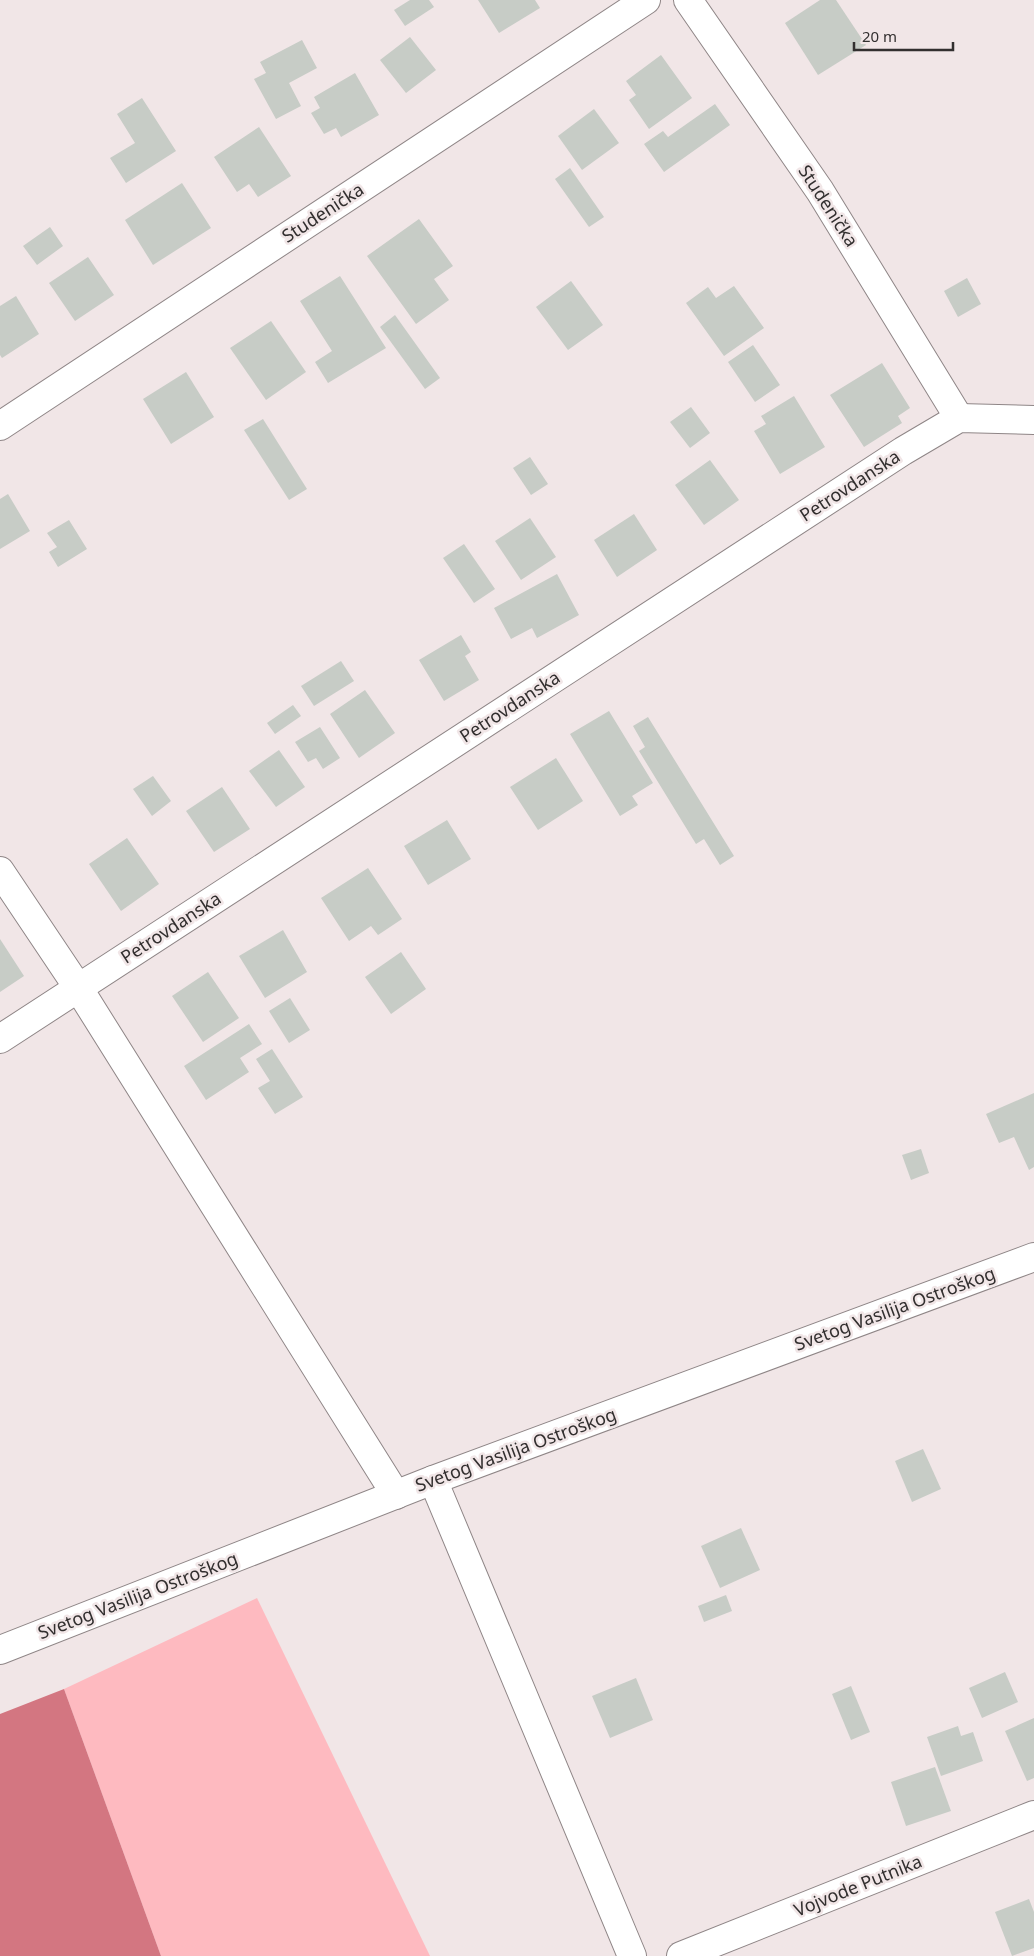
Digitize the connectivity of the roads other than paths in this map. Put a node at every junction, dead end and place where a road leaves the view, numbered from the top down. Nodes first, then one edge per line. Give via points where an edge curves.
1 (646, 0) edge
2 (688, 0) edge
3 (960, 418) junction
4 (1034, 420) edge
5 (0, 426) edge
6 (0, 871) edge
7 (78, 988) junction
8 (0, 1039) edge
9 (1034, 1257) edge
10 (433, 1480) junction
11 (396, 1495) junction
12 (0, 1650) edge
13 (1034, 1815) edge
14 (632, 1956) edge
15 (681, 1956) edge

1 - 5 street, Studenička
2 - 3 street, Studenička via 820,191
3 - 4 street
3 - 7 street, Petrovdanska via 895,457
6 - 7 street
7 - 8 street, Petrovdanska
7 - 11 street
9 - 10 street, Svetog Vasilija Ostroškog
10 - 11 street, Svetog Vasilija Ostroškog
10 - 14 street
11 - 12 street, Svetog Vasilija Ostroškog
13 - 15 street, Vojvode Putnika

